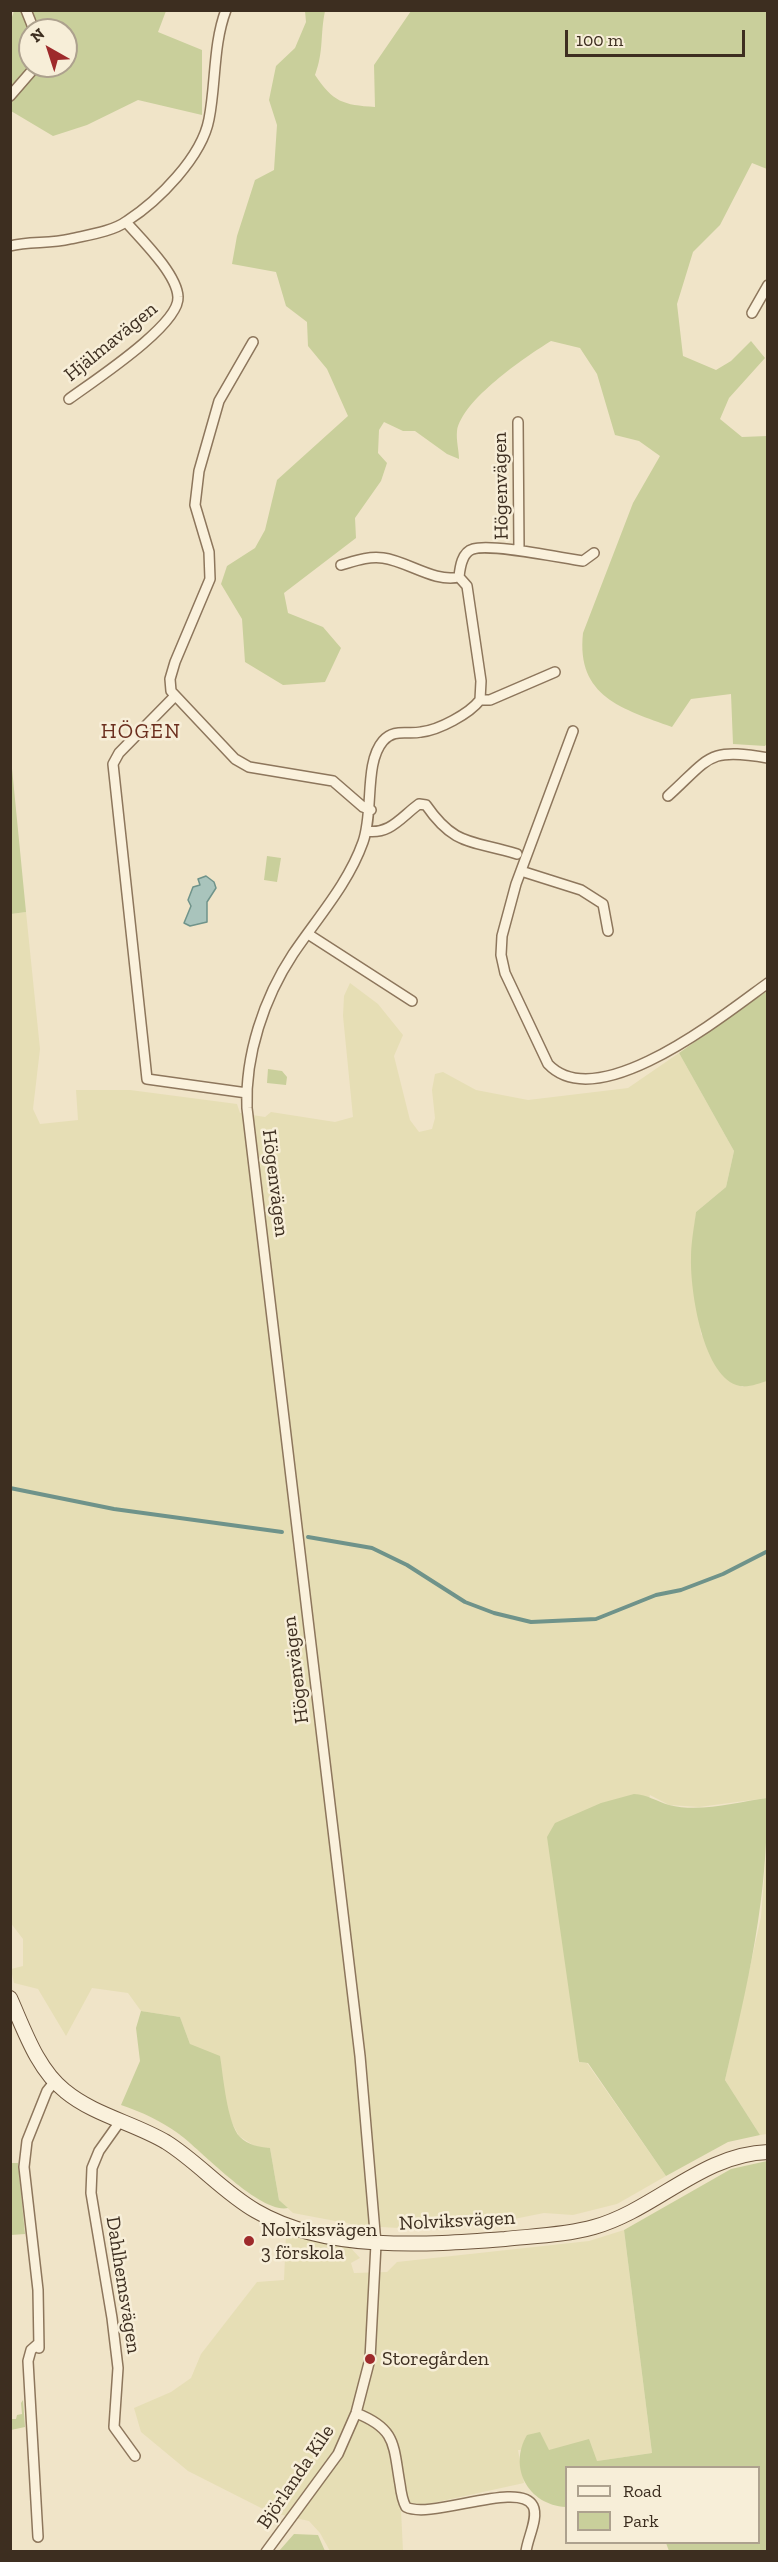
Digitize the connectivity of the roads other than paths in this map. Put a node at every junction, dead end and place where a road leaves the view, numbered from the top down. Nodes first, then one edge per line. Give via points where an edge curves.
1 (226, 10) edge
2 (26, 78) edge
3 (10, 96) edge
4 (126, 222) junction
5 (10, 246) edge
6 (768, 285) edge
7 (752, 313) dead end
8 (253, 342) dead end
9 (69, 399) dead end
10 (518, 422) dead end
11 (519, 550) junction
12 (594, 553) dead end
13 (341, 565) dead end
14 (459, 577) junction
15 (555, 672) dead end
16 (174, 697) junction
17 (480, 700) junction
18 (573, 731) dead end
19 (768, 758) edge
20 (668, 796) dead end
21 (371, 810) junction
22 (366, 831) junction
23 (517, 854) dead end
24 (521, 871) junction
25 (608, 932) dead end
26 (308, 934) junction
27 (768, 983) edge
28 (412, 1001) dead end
29 (247, 1094) junction
30 (10, 1998) edge
31 (55, 2081) junction
32 (122, 2120) junction
33 (768, 2152) edge
34 (376, 2244) junction
35 (356, 2413) junction
36 (135, 2456) dead end
37 (38, 2537) dead end
38 (266, 2552) edge
39 (526, 2552) edge

1 - 4 street via 208,123 196,148 167,188
2 - 3 street
4 - 5 street via 69,239
4 - 9 street, Hjälmavägen via 172,279 177,307 162,327
6 - 7 street
8 - 16 street via 219,402 199,471 195,505 209,552 210,579 175,662 170,679
10 - 11 street, Högenvägen
11 - 12 street, Högenvägen via 583,561
11 - 14 street, Högenvägen via 471,549 464,556
13 - 14 street via 369,557 385,558 446,578
14 - 17 street via 467,586 481,681
15 - 17 street, Högenvägen via 490,700
16 - 21 street via 235,759 249,767 333,781
16 - 29 street via 113,764 147,1079
17 - 21 street, Högenvägen via 434,728 421,733 397,732 386,738 375,750
18 - 24 street
19 - 20 street via 718,754
21 - 22 street, Högenvägen
22 - 23 street via 382,831 418,804 426,805 450,834
22 - 26 street, Högenvägen via 355,862
24 - 25 street via 592,895 603,904
24 - 27 street via 506,917 501,955 515,996 542,1053 556,1072 584,1079 654,1059
26 - 28 street
26 - 29 street, Högenvägen via 278,978 267,1005 252,1053
29 - 34 street, Högenvägen via 360,2056
30 - 31 street, Nolviksvägen via 34,2049
31 - 32 street, Nolviksvägen via 84,2103
31 - 37 street via 47,2091 27,2141 24,2167 38,2290 39,2346 31,2350 28,2361
32 - 34 street, Nolviksvägen via 143,2128 189,2157 273,2220
32 - 36 street, Dahlhemsvägen via 99,2151 92,2168 91,2193 118,2368 114,2427
33 - 34 street, Nolviksvägen via 726,2161 634,2212 581,2230 453,2243
34 - 35 street, Björlanda Kile via 370,2360
35 - 38 street, Björlanda Kile via 332,2463
35 - 39 street via 382,2426 393,2443 406,2507 423,2510 503,2498 526,2499 533,2506 534,2515

